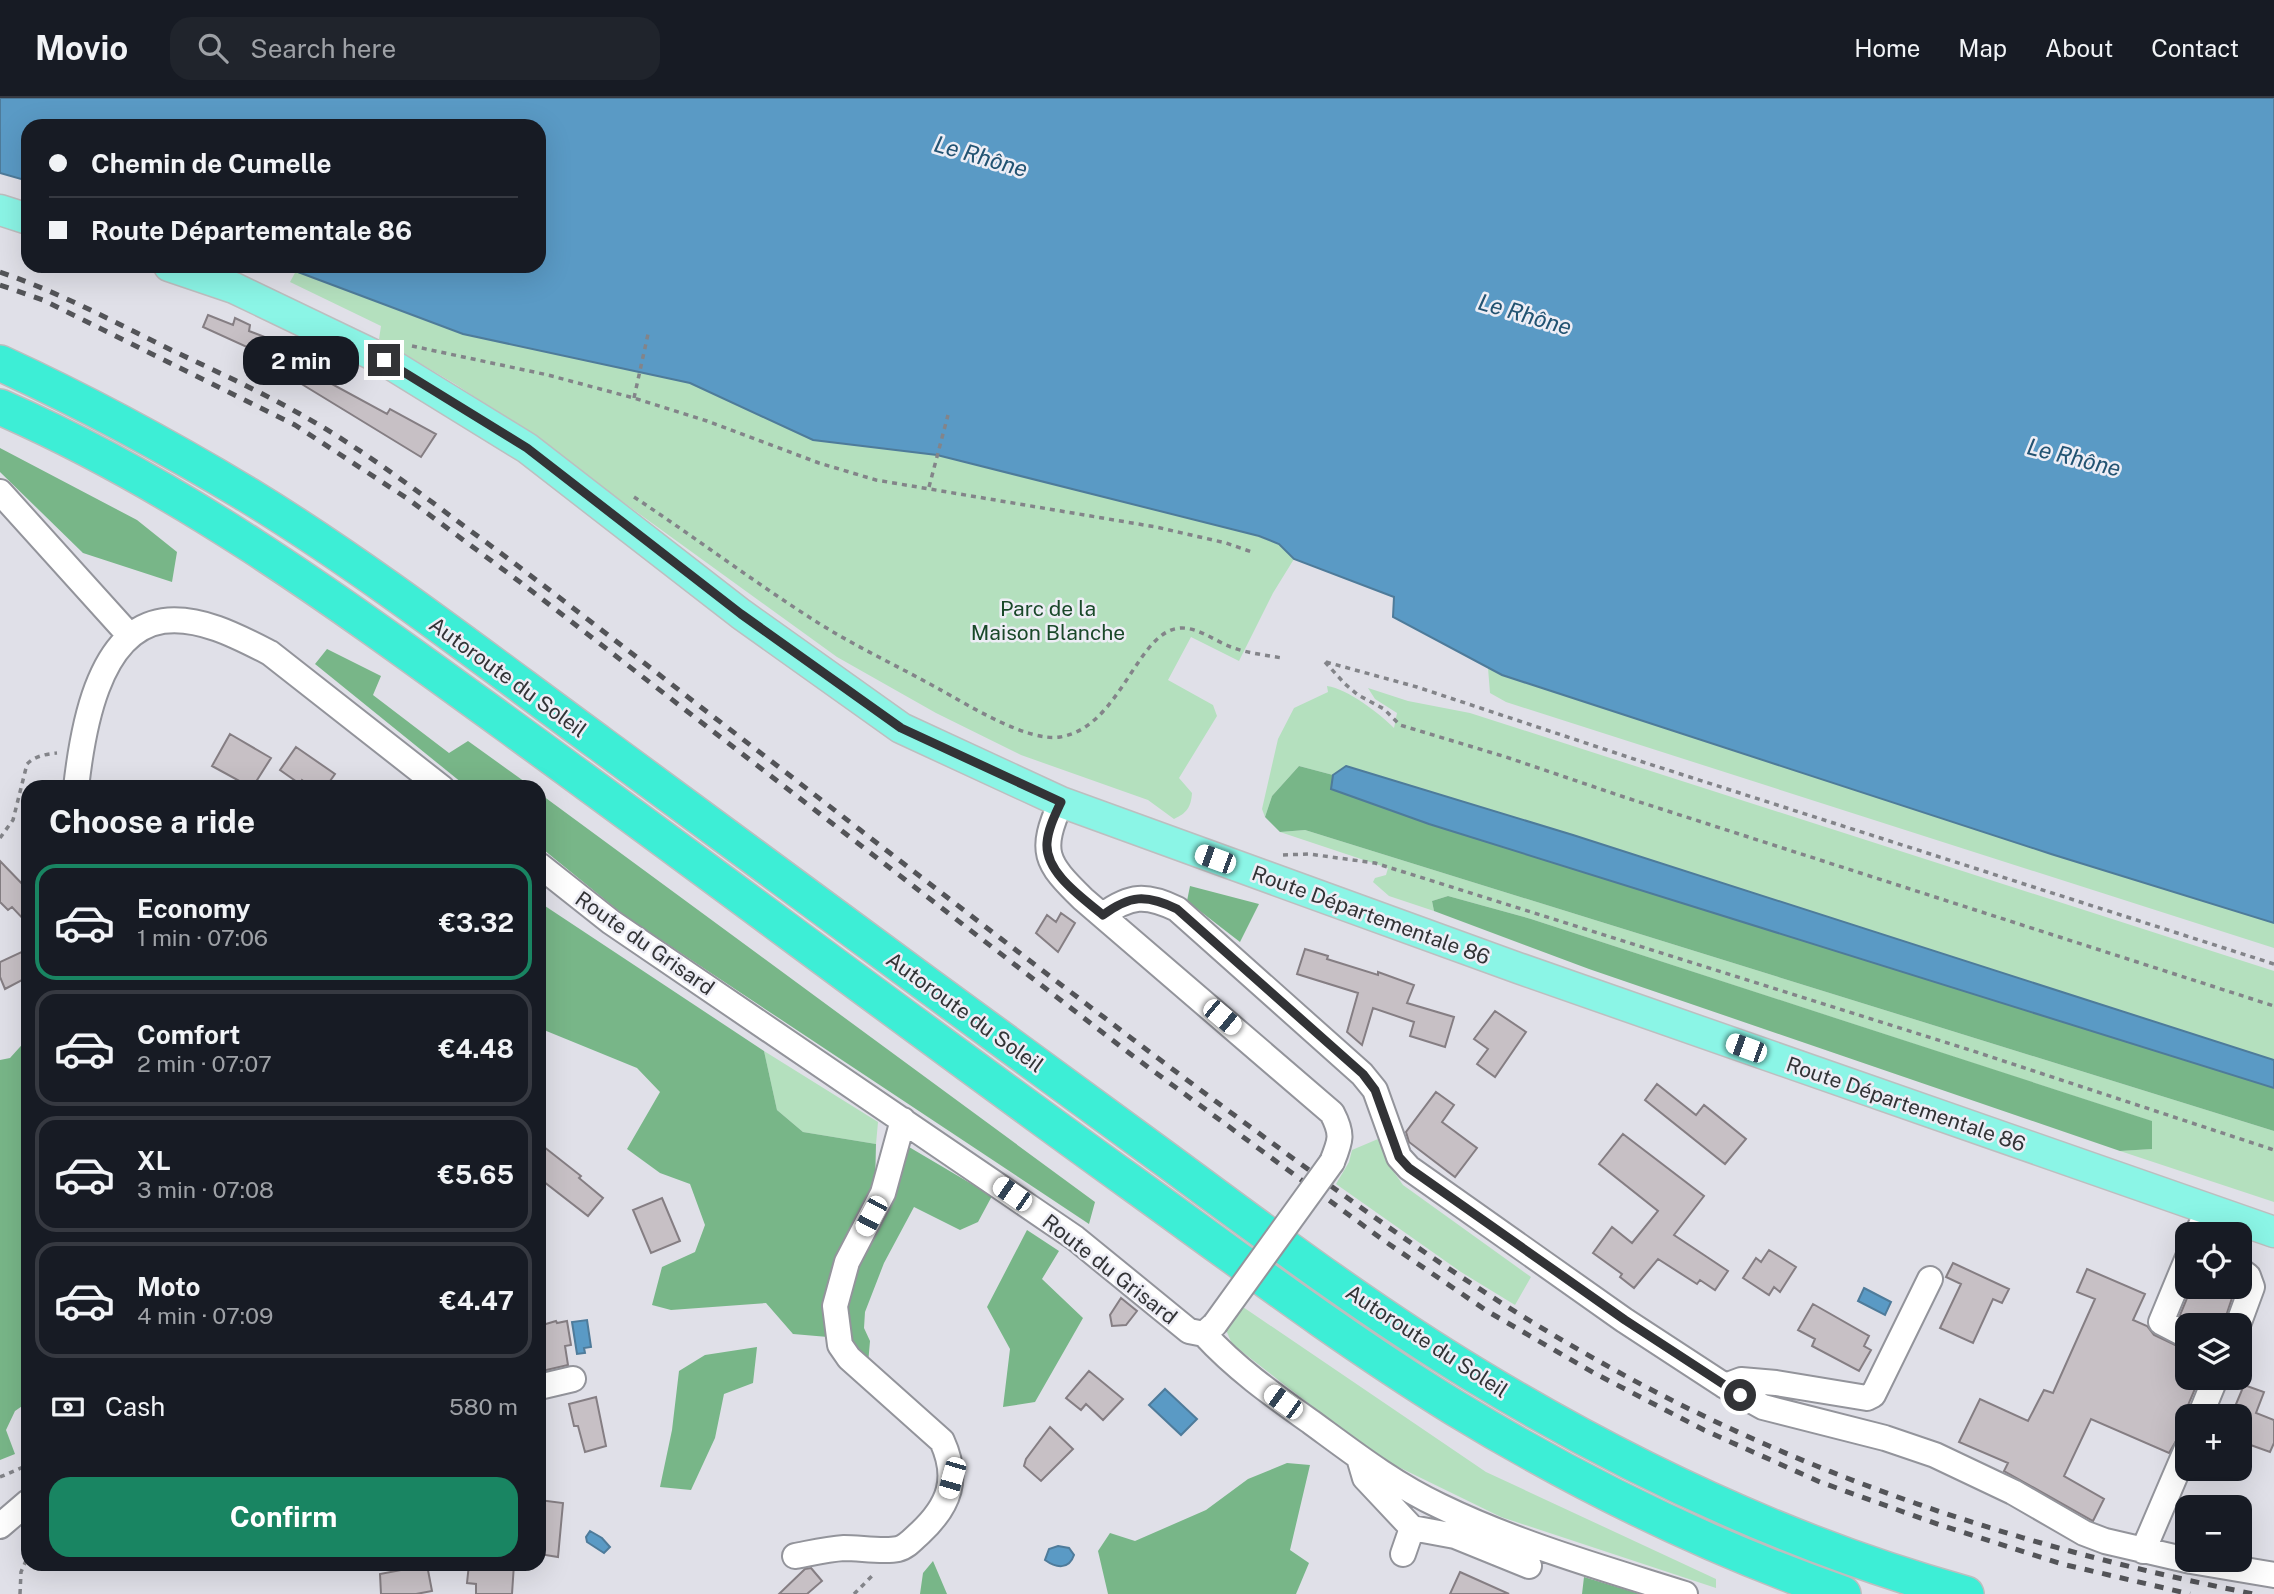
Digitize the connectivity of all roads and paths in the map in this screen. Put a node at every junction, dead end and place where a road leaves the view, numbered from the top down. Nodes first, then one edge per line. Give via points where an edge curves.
1 (0, 210) edge
2 (21, 217) edge
3 (190, 273) edge
4 (648, 334) dead end
5 (416, 352) dead end
6 (0, 363) edge
7 (634, 398) junction
8 (0, 407) edge
9 (948, 415) dead end
10 (929, 488) junction
11 (623, 490) dead end
12 (0, 492) edge
13 (1252, 552) dead end
14 (130, 636) junction
15 (1282, 658) dead end
16 (80, 750) junction
17 (23, 780) edge
18 (77, 780) edge
19 (432, 780) edge
20 (21, 788) edge
21 (1061, 802) junction
22 (0, 838) edge
23 (1282, 855) dead end
24 (546, 871) edge
25 (1103, 915) junction
26 (2274, 964) edge
27 (2274, 1006) edge
28 (903, 1120) junction
29 (2274, 1150) edge
30 (2203, 1222) edge
31 (2252, 1229) edge
32 (2274, 1232) edge
33 (1930, 1279) dead end
34 (2175, 1288) edge
35 (1210, 1329) junction
36 (2175, 1329) edge
37 (573, 1379) dead end
38 (546, 1386) edge
39 (1725, 1386) junction
40 (1359, 1457) junction
41 (21, 1468) edge
42 (2175, 1476) edge
43 (0, 1477) edge
44 (21, 1508) edge
45 (0, 1525) edge
46 (1412, 1528) junction
47 (2143, 1551) junction
48 (1403, 1554) dead end
49 (795, 1556) dead end
50 (1529, 1566) dead end
51 (22, 1571) edge
52 (2274, 1575) edge
53 (20, 1594) edge
54 (1685, 1594) edge
55 (1843, 1594) edge
56 (1966, 1594) edge

1 - 2 main road
3 - 21 main road, Route Départementale 86 via 234,288 384,360 527,448 741,614 901,728
4 - 7 path
5 - 7 path via 406,346
6 - 56 highway, Autoroute du Soleil via 147,436 329,549 1239,1213 1473,1374 1651,1472 1731,1509 1836,1552
7 - 10 path via 876,481
8 - 55 highway, Autoroute du Soleil via 125,468 310,583 1202,1234 1442,1399 1631,1505 1719,1546
9 - 10 path
10 - 13 path via 1156,527
11 - 15 path via 810,618 998,721 1036,735 1060,737 1092,723 1109,707 1150,646 1170,630 1191,629 1244,652
12 - 14 street
14 - 16 street via 115,651 97,688
14 - 19 street via 163,621 183,621 238,637 306,679
16 - 17 path via 32,760
16 - 18 street
20 - 22 path via 13,820
21 - 25 street via 1047,841 1050,860 1064,880
21 - 30 main road, Route Départementale 86
23 - 29 path via 1375,863
24 - 28 street, Route du Grisard via 611,922
25 - 35 street, bridge via 1332,1112 1340,1127 1332,1162
25 - 39 street via 1128,900 1143,898 1177,909 1363,1074 1375,1090 1399,1157 1409,1168
26 - 27 path via 1417,687 1325,662 1345,684 1384,709 1399,725
28 - 35 street, Route du Grisard via 1075,1238 1189,1331
28 - 49 street via 883,1193 846,1262 835,1306 839,1345 942,1441 952,1478 933,1521 899,1549 841,1548
31 - 32 main road, Route Départementale 86
33 - 39 street via 1873,1395 1867,1398 1741,1380
34 - 36 street via 2161,1322
35 - 40 street, Route du Grisard via 1244,1374
37 - 38 street
39 - 47 street via 1763,1406 1935,1455 2013,1492 2084,1534
40 - 46 street via 1365,1478
40 - 54 street, Route du Grisard via 1403,1486 1494,1531
41 - 43 path
42 - 47 street
44 - 45 street
46 - 48 street
46 - 50 street via 1455,1536
47 - 52 street
51 - 53 path

